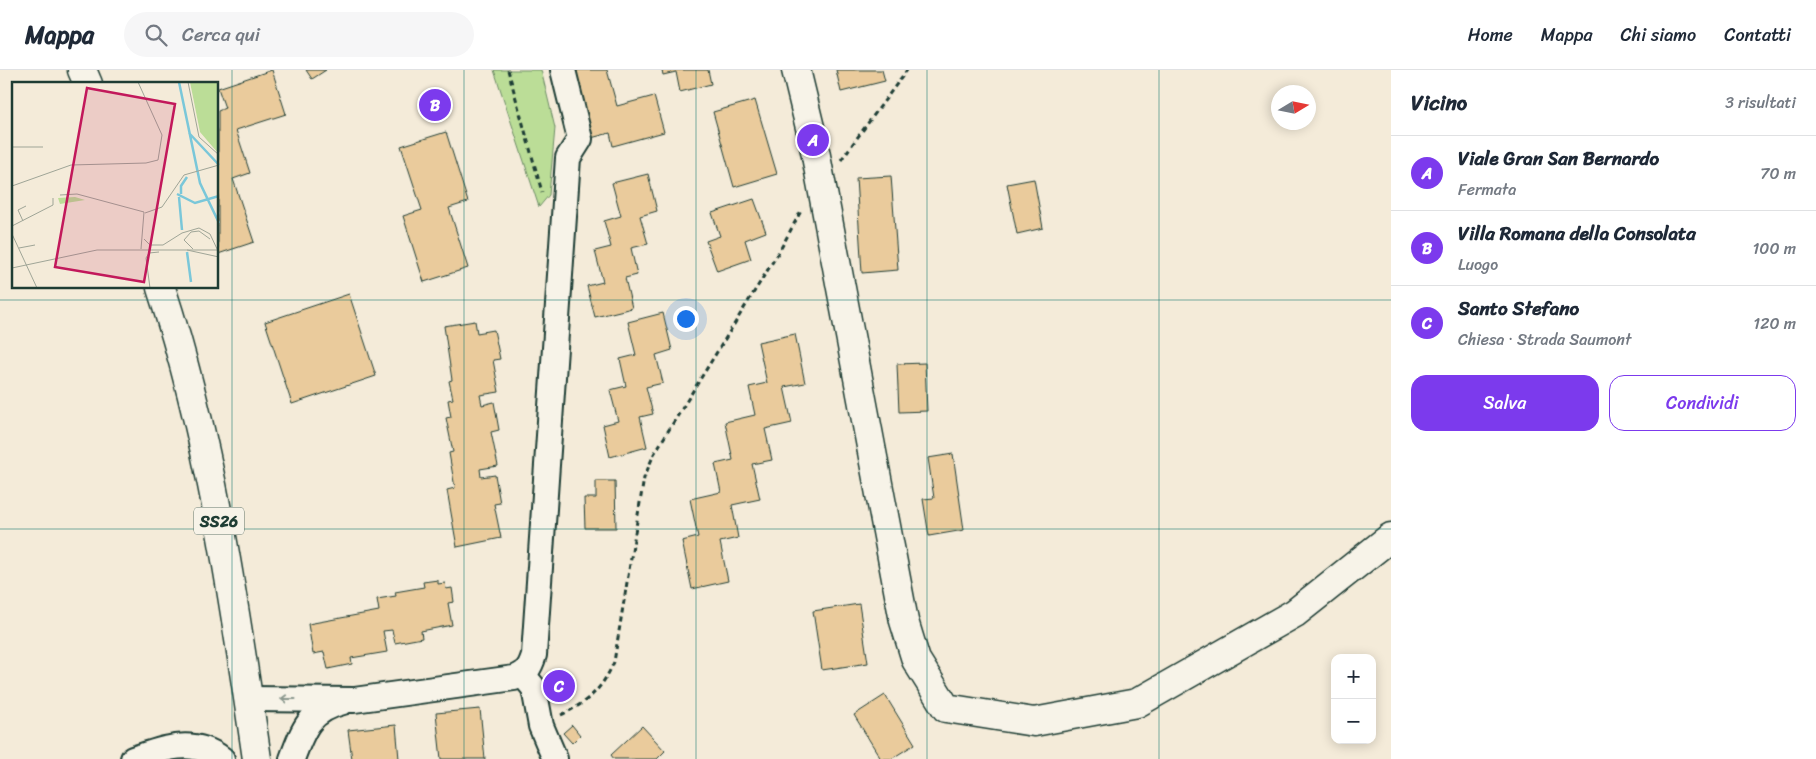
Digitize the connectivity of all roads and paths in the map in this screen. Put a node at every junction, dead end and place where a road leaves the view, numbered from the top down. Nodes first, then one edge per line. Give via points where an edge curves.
1 (82, 70) edge
2 (508, 70) edge
3 (563, 70) edge
4 (796, 70) edge
5 (907, 70) edge
6 (87, 82) edge
7 (820, 176) junction
8 (542, 193) dead end
9 (805, 202) dead end
10 (160, 289) edge
11 (1391, 537) edge
12 (523, 675) junction
13 (248, 699) junction
14 (354, 700) junction
15 (541, 726) junction
16 (133, 759) edge
17 (222, 759) edge
18 (257, 759) edge
19 (292, 759) edge
20 (555, 759) edge

1 - 6 main road
2 - 8 path
3 - 12 street via 580,139 568,158 534,656 530,668
4 - 7 main road
5 - 7 path via 832,172
7 - 11 main road via 904,621 916,660 946,708 1034,722 1137,703 1295,613
9 - 15 path via 780,250 654,454 644,478 614,662 606,681 573,710
10 - 13 main road, SS26 via 208,465 228,567
12 - 14 street
12 - 15 street via 534,688
14 -> 13 street
13 - 18 main road, SS26
14 - 19 street via 328,706 314,714
15 - 20 street
16 - 17 street via 185,745 211,750

